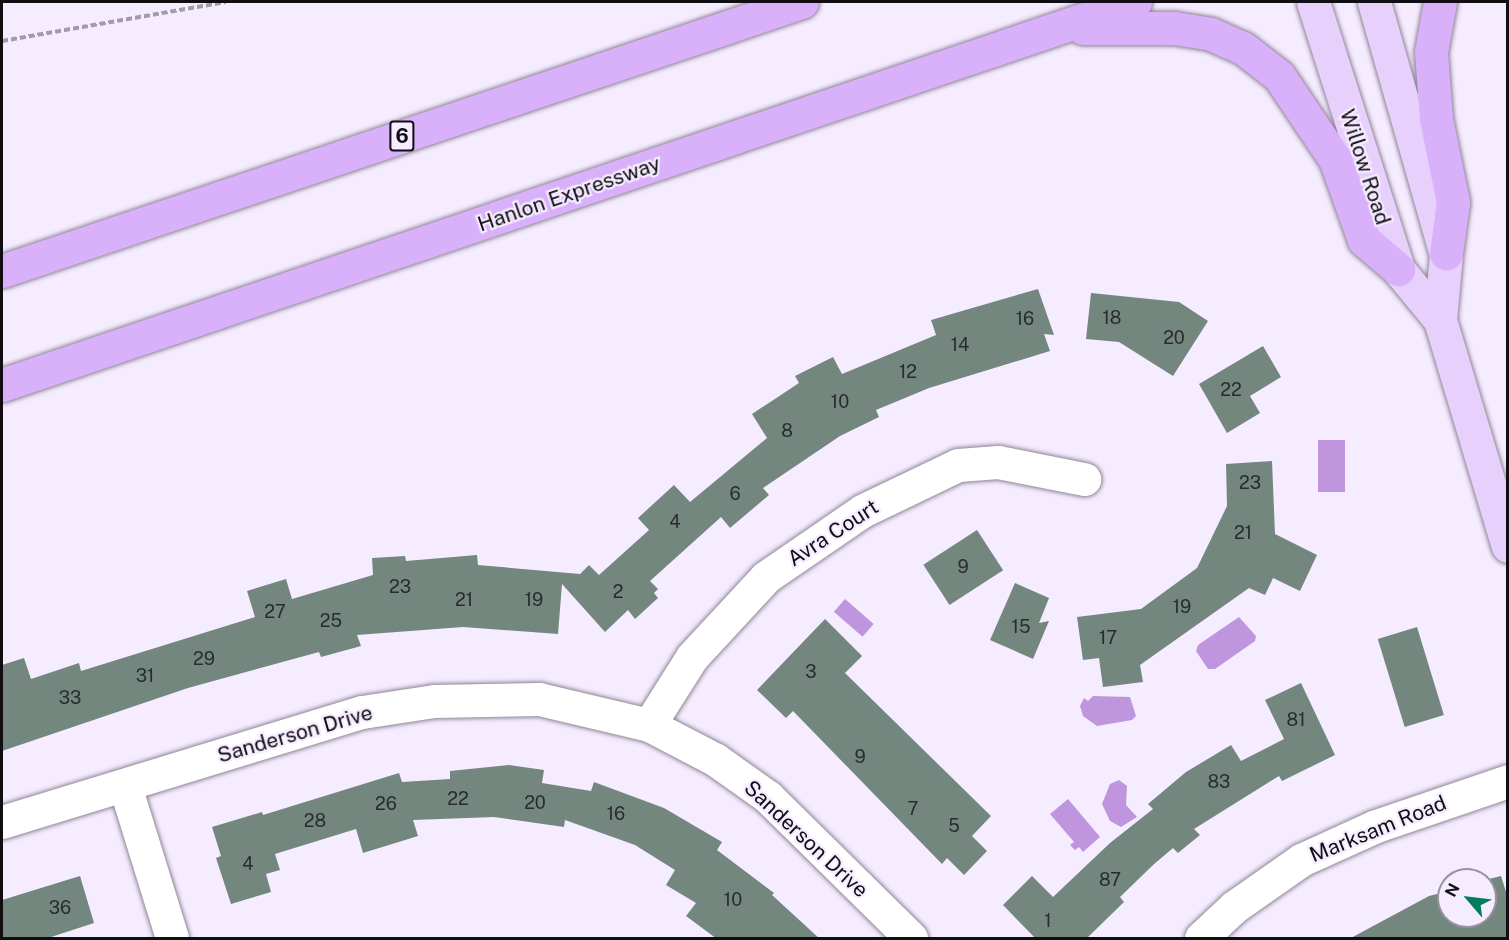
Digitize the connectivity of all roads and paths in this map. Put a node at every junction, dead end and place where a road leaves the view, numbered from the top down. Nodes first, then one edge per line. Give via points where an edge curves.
1 (226, 2) edge
2 (802, 2) edge
3 (1135, 2) edge
4 (1313, 2) edge
5 (1374, 2) edge
6 (1440, 2) edge
7 (1057, 27) junction
8 (2, 41) edge
9 (1446, 254) junction
10 (1398, 268) junction
11 (2, 271) edge
12 (1440, 320) junction
13 (2, 385) edge
14 (1083, 479) dead end
15 (1508, 546) edge
16 (649, 725) junction
17 (1508, 781) edge
18 (124, 786) junction
19 (2, 822) edge
20 (172, 939) edge
21 (911, 939) edge
22 (1201, 939) edge

1 - 8 path
2 - 11 highway, 6
3 - 7 highway, Hanlon Expressway
4 - 10 main road, Willow Road
5 - 9 main road, Willow Road
6 - 9 highway via 1431,52 1436,119 1454,202
7 - 10 highway via 1174,28 1211,34 1243,48 1279,76 1335,159 1364,240
7 - 13 highway, Hanlon Expressway
9 - 12 main road, Willow Road
10 - 12 main road, Willow Road
12 - 15 main road, Willow Road
14 - 16 street, Avra Court via 998,462 958,465 862,510 766,577 692,657
16 - 18 street, Sanderson Drive via 539,699 434,701 362,712
16 - 21 street, Sanderson Drive via 716,760 768,797
17 - 22 street, Marksam Road via 1376,826 1301,860 1234,907
18 - 19 street, Sanderson Drive
18 - 20 street

